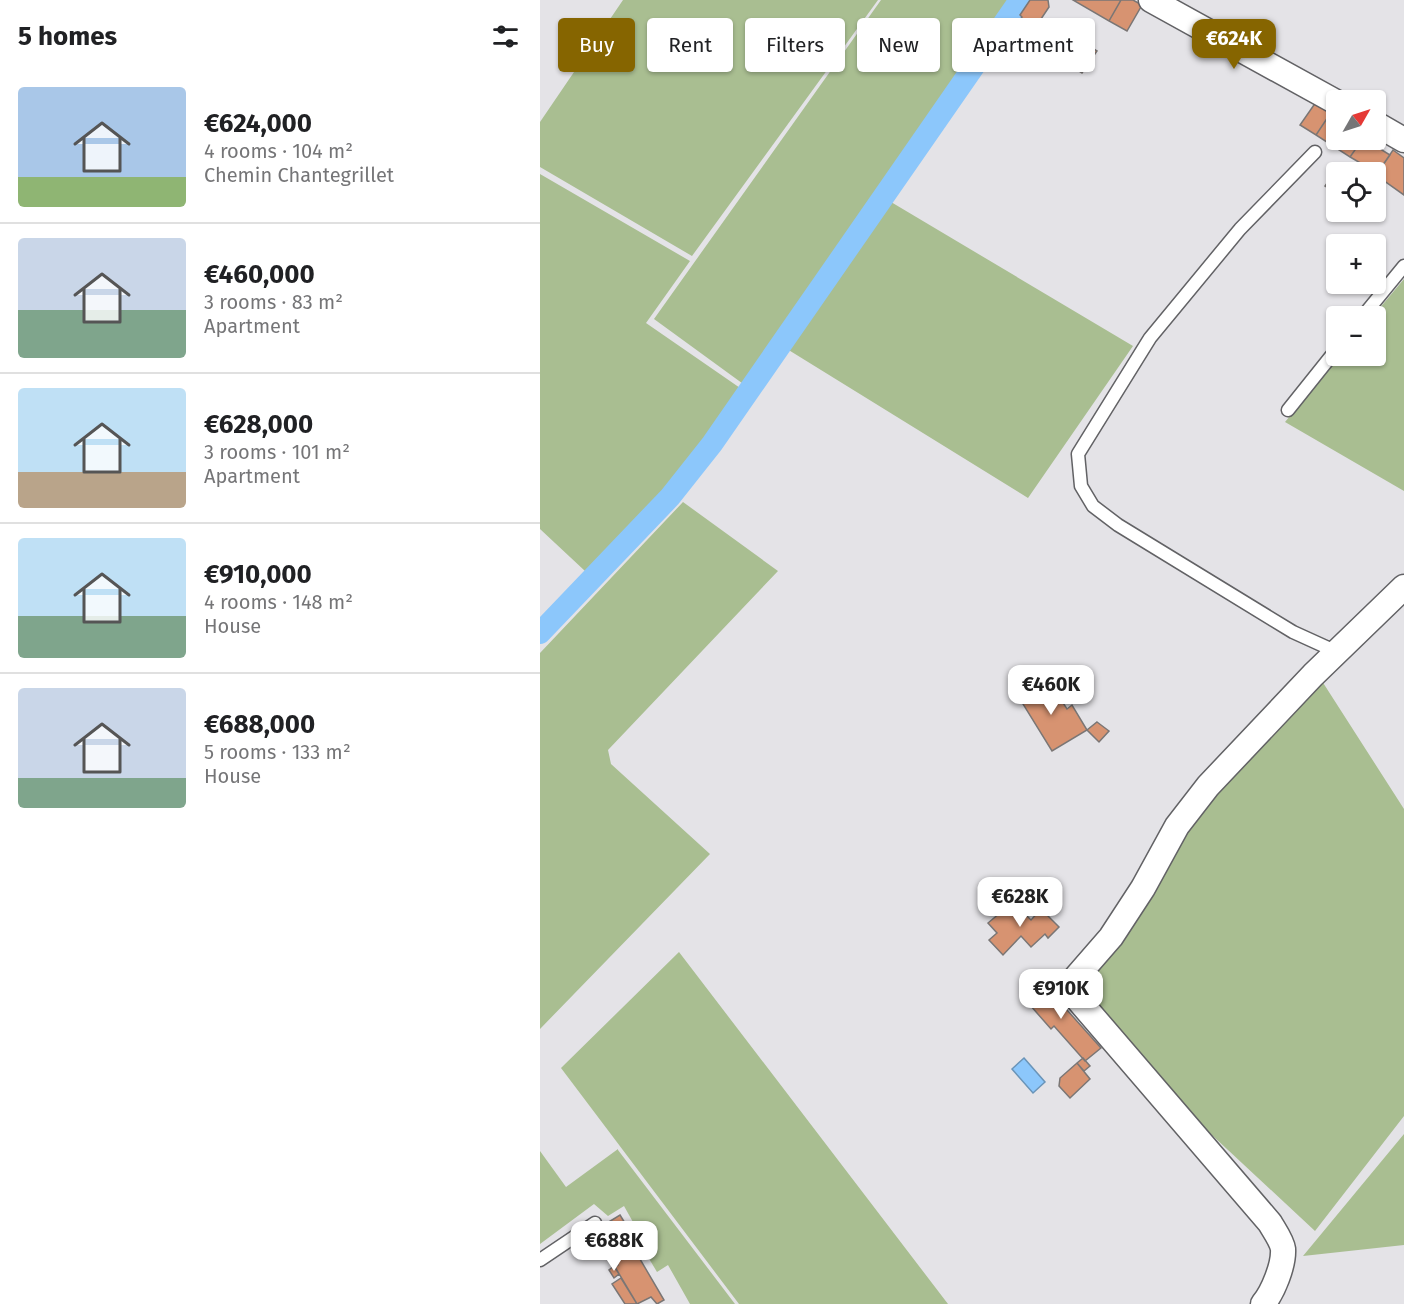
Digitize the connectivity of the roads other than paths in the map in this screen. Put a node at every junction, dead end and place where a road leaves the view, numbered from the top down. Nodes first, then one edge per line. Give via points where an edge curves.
1 (1151, 0) edge
2 (1326, 96) edge
3 (1386, 130) edge
4 (1404, 140) edge
5 (1315, 152) dead end
6 (1404, 266) edge
7 (1371, 306) edge
8 (1326, 362) edge
9 (1288, 410) dead end
10 (1403, 593) edge
11 (1336, 652) junction
12 (596, 1223) dead end
13 (540, 1260) edge
14 (1263, 1304) edge

1 - 2 street
3 - 4 street
5 - 11 lane via 1240,229 1150,338 1078,454 1081,486 1094,506 1118,525 1293,632
6 - 7 lane
8 - 9 lane
10 - 11 street
11 - 14 street via 1208,786 1177,826 1111,937 1071,983 1075,996 1270,1223 1283,1248 1271,1296
12 - 13 lane

